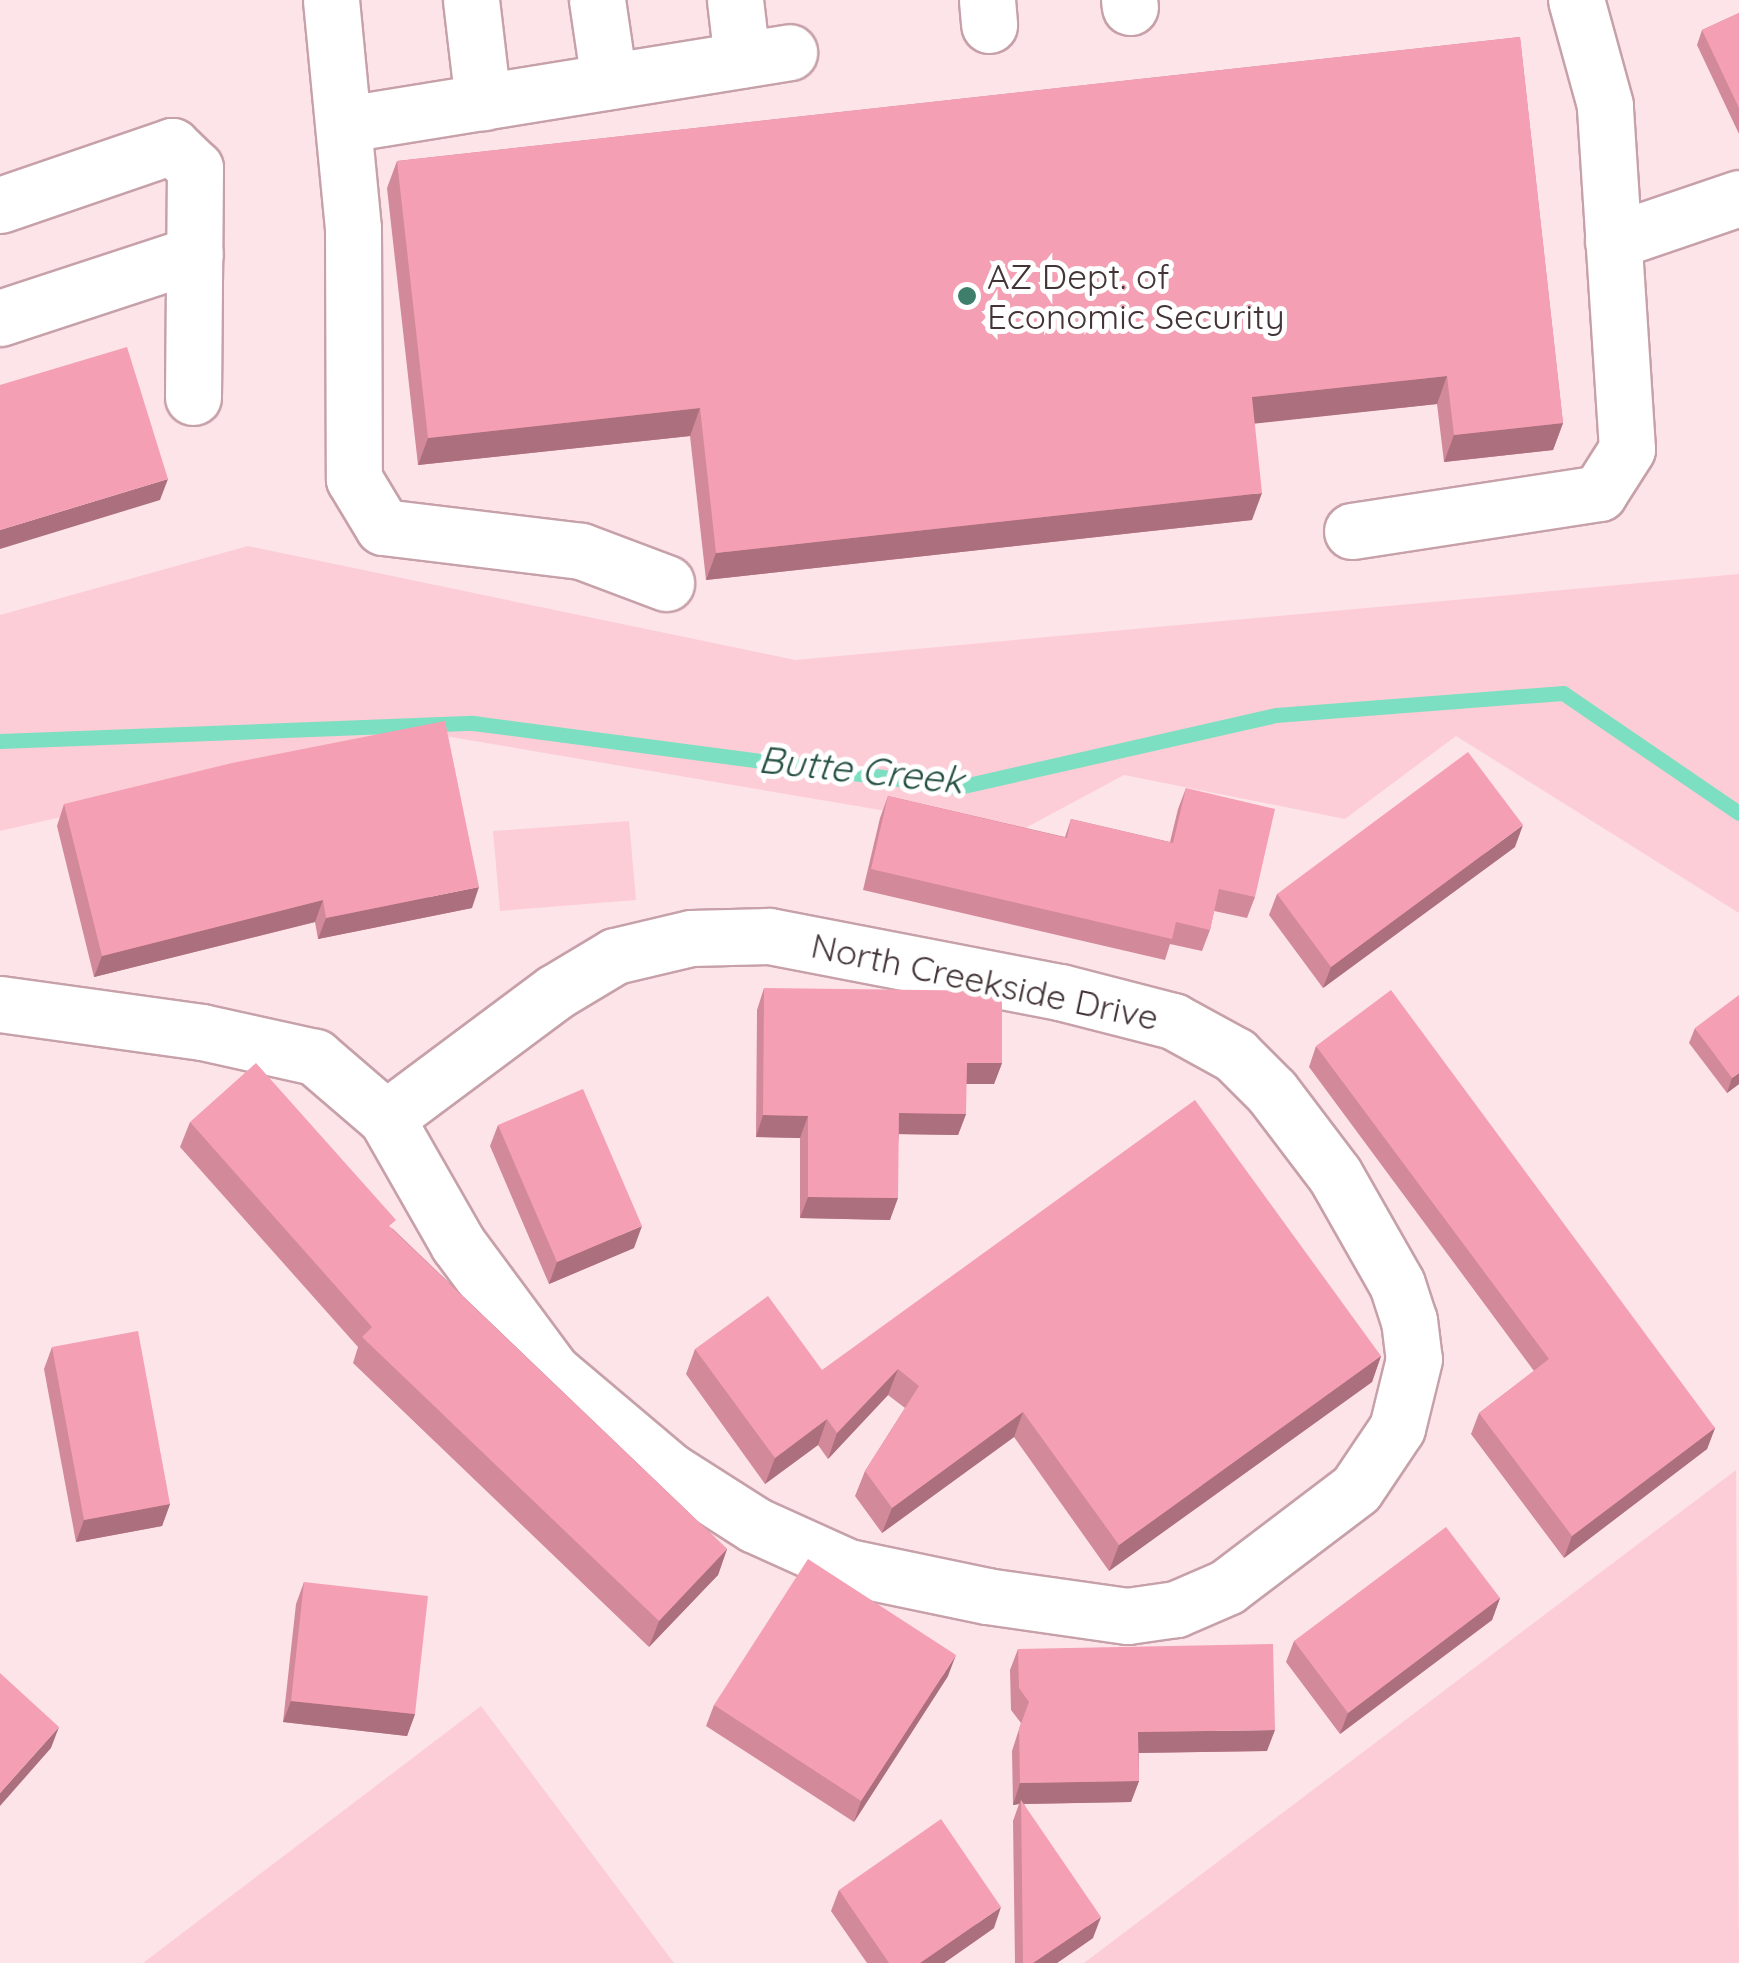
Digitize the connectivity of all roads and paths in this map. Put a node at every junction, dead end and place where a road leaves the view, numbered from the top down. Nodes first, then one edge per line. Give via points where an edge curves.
1 (331, 0) edge
2 (470, 0) edge
3 (597, 0) edge
4 (734, 0) edge
5 (1576, 0) edge
6 (609, 81) junction
7 (484, 102) junction
8 (346, 124) junction
9 (1739, 198) edge
10 (0, 205) edge
11 (1613, 241) junction
12 (194, 254) junction
13 (0, 318) edge
14 (192, 397) dead end
15 (1352, 531) dead end
16 (666, 583) dead end
17 (0, 1004) edge
18 (386, 1118) junction

1 - 8 street
2 - 7 street
3 - 6 street
4 - 6 street via 765,56
5 - 11 street via 1604,105
6 - 7 street
7 - 8 street
8 - 16 street via 354,479 383,527 581,551
9 - 11 street
10 - 12 street via 172,146 194,168
11 - 15 street via 1627,449 1598,492
12 - 13 street
12 - 14 street
17 - 18 street, North Creekside Drive via 202,1032 315,1058
18 - 18 street, North Creekside Drive via 458,1244 552,1371 669,1470 755,1525 848,1568 1127,1616 1176,1609 1228,1588 1356,1489 1397,1428 1414,1359 1409,1320 1363,1219 1272,1092 1235,1056 1173,1022 975,974 769,936 692,938 600,965

